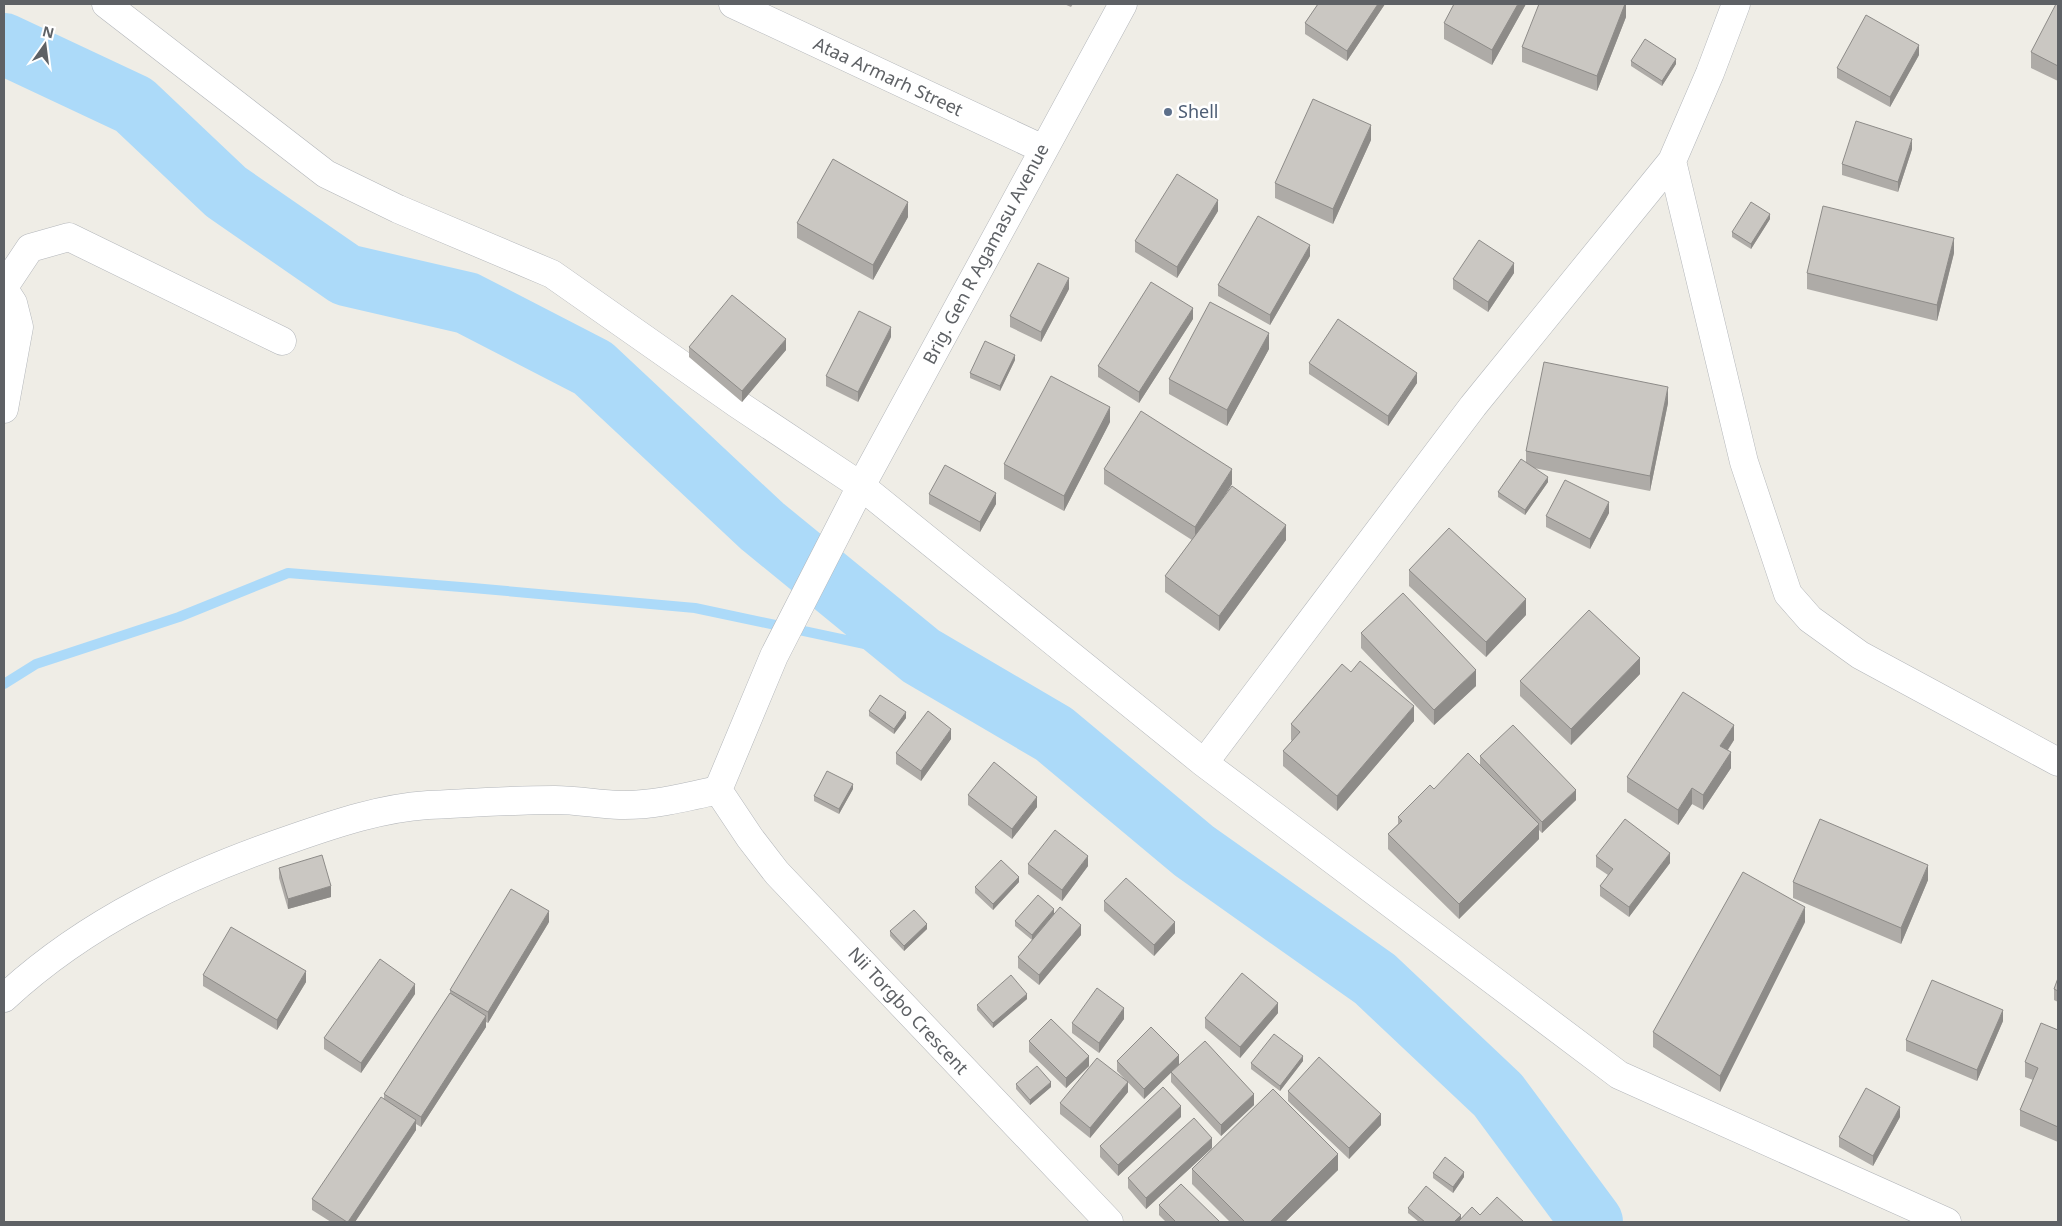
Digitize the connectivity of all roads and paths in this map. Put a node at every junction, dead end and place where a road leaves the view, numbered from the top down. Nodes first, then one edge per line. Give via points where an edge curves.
1 (106, 4) edge
2 (733, 4) edge
3 (1123, 4) edge
4 (1736, 4) edge
5 (1043, 148) junction
6 (1672, 162) junction
7 (4, 288) edge
8 (282, 341) dead end
9 (4, 409) edge
10 (856, 496) junction
11 (2058, 762) edge
12 (1204, 763) junction
13 (718, 790) junction
14 (4, 998) edge
15 (1109, 1222) edge
16 (1947, 1222) edge

1 - 10 street via 326,174 398,210 552,274 736,403
2 - 5 street, Ataa Armarh Street
3 - 5 street, Brig. Gen R Agamasu Avenue
4 - 6 street
5 - 10 street, Brig. Gen R Agamasu Avenue
6 - 11 street via 1744,462 1788,594 1810,619 1860,655
6 - 12 street via 1473,406
7 - 8 street via 30,248 70,237
7 - 9 street via 13,303 19,327
10 - 12 street
10 - 13 street, Brig. Gen R Agamasu Avenue via 774,656
12 - 16 street via 1619,1075
13 - 14 street via 622,805 556,800 435,805 352,818 189,878 117,914 25,978
13 - 15 street, Nii Torgbo Crescent via 777,873

